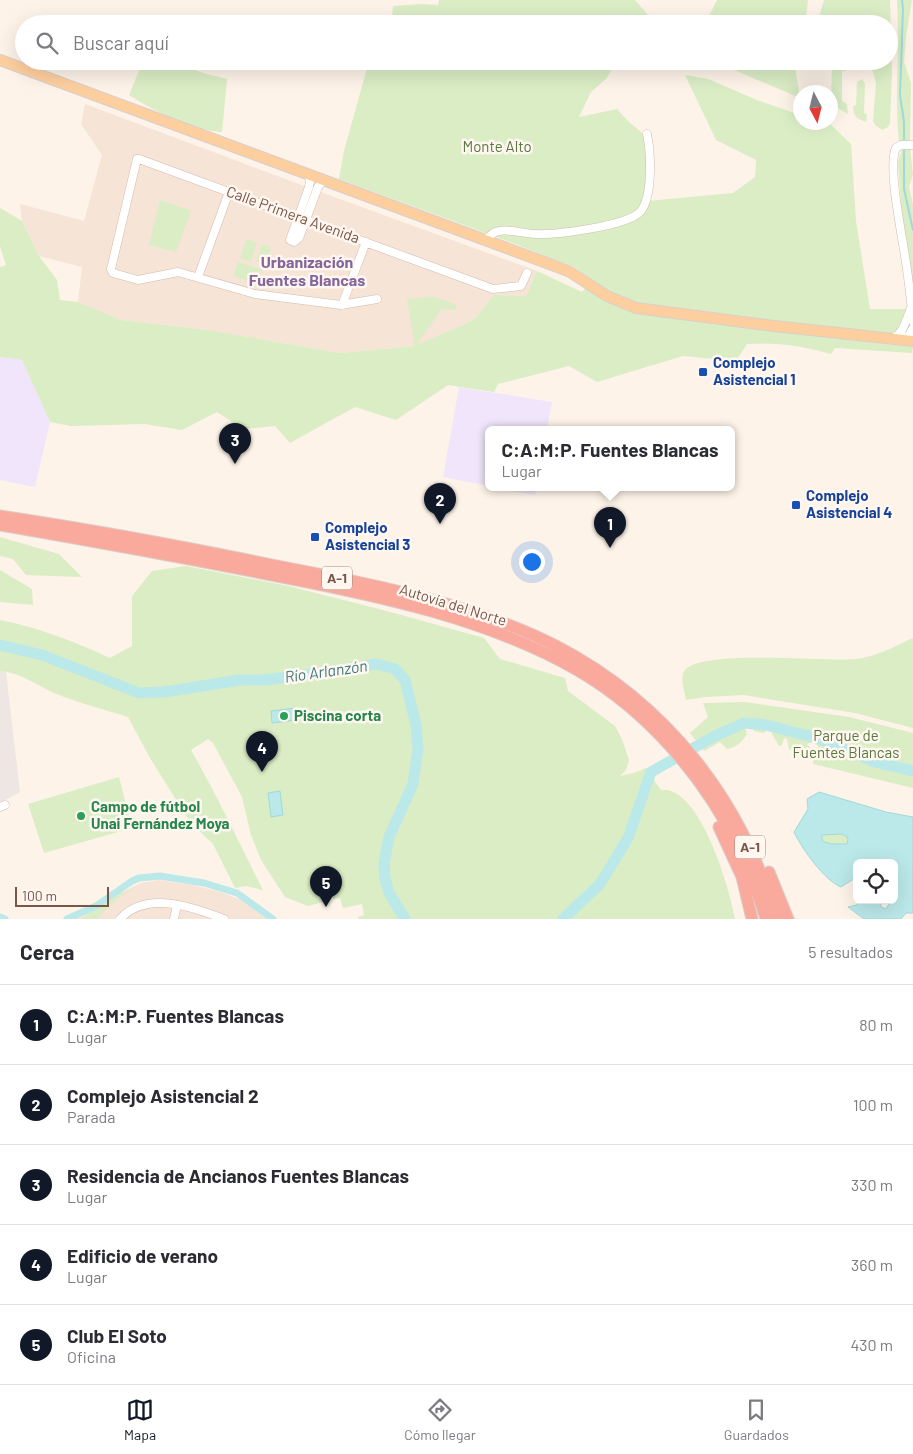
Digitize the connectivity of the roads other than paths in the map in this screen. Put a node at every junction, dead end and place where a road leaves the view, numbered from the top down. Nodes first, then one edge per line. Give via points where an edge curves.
1 (0, 60) edge
2 (15, 66) edge
3 (27, 70) edge
4 (647, 134) dead end
5 (913, 145) edge
6 (308, 174) junction
7 (324, 180) junction
8 (229, 192) junction
9 (301, 218) junction
10 (486, 240) junction
11 (366, 242) junction
12 (527, 273) dead end
13 (198, 277) junction
14 (377, 299) dead end
15 (342, 305) junction
16 (911, 306) junction
17 (913, 321) edge
18 (913, 328) edge
19 (904, 338) edge
20 (0, 514) edge
21 (0, 525) edge
22 (652, 720) junction
23 (707, 784) junction
24 (177, 905) junction
25 (202, 915) edge
26 (120, 919) edge
27 (174, 919) edge
28 (224, 919) edge
29 (752, 919) edge
30 (766, 919) edge
31 (776, 919) edge
32 (788, 919) edge

1 - 2 main road
3 - 6 main road
4 - 10 street via 650,152 648,194 636,215 612,224 549,234 503,230 492,233
5 - 16 street via 896,148 893,158
6 - 7 main road
6 - 9 street via 309,187
7 - 9 street
7 - 10 main road
8 - 9 street, Calle Primera Avenida
8 - 13 street
8 - 13 street, Calle Primera Avenida via 138,159 111,271 138,280 178,272
9 - 11 street, Calle Primera Avenida
10 - 19 main road via 570,272 602,293 631,306 716,319
11 - 12 street, Calle Primera Avenida via 493,289 521,286
11 - 15 street
13 - 15 street via 260,295
14 - 15 street
16 - 17 street
16 - 19 street
18 - 19 street
20 - 22 highway, Autovía del Norte / A-1 via 296,569 476,614 529,634 583,661 617,684 630,688
21 - 22 highway, Autovía del Norte / A-1 via 286,577 412,606 481,627 556,658
22 - 23 highway via 681,767
22 - 23 highway via 695,752
23 - 29 highway via 712,812 742,877
23 - 30 highway, A-1 via 739,846
23 - 31 highway, A-1 via 733,814 748,842
23 - 32 highway via 740,814 760,851
24 - 25 street
24 - 26 street via 143,904 132,908
24 - 27 street
25 - 28 street

